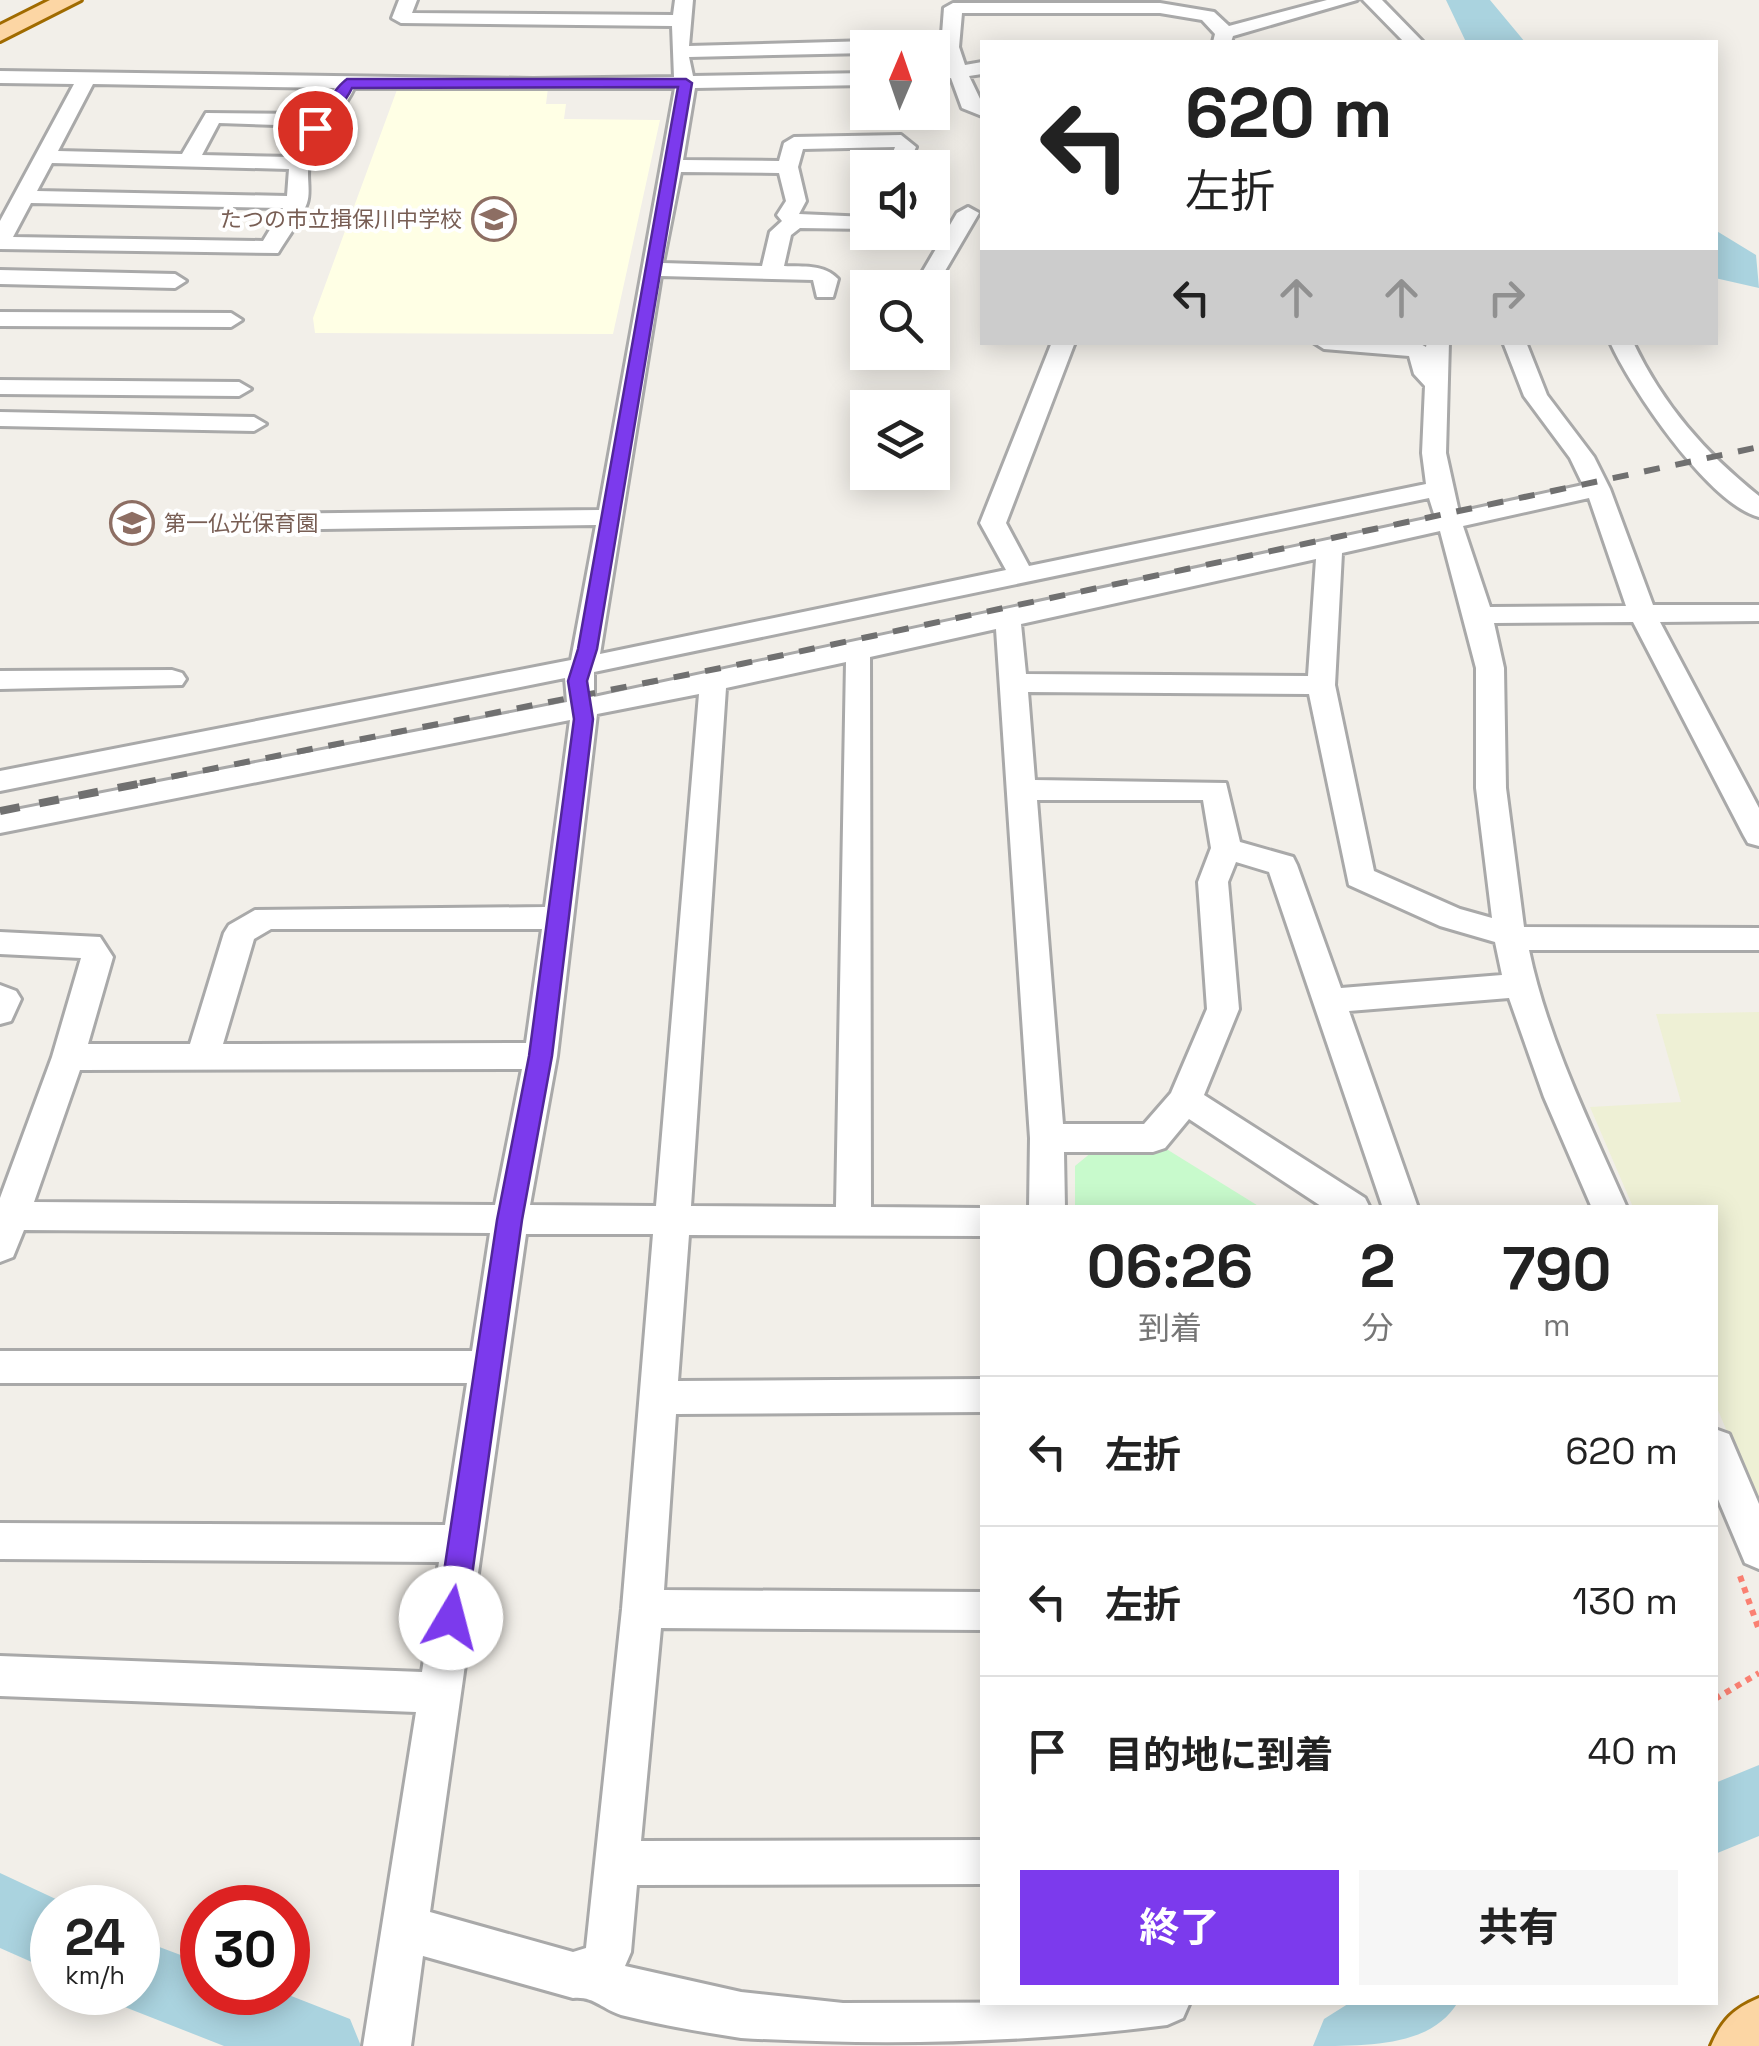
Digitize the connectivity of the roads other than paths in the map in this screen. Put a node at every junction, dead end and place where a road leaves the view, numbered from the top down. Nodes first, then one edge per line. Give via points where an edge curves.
1 (69, 0) edge
2 (408, 0) edge
3 (429, 0) edge
4 (1348, 0) edge
5 (1372, 0) edge
6 (1007, 4) edge
7 (1211, 8) edge
8 (591, 20) junction
9 (681, 28) edge
10 (0, 34) edge
11 (1223, 38) edge
12 (612, 40) dead end
13 (1412, 40) edge
14 (850, 47) edge
15 (791, 49) junction
16 (980, 68) edge
17 (959, 72) junction
18 (950, 73) edge
19 (0, 77) edge
20 (87, 78) junction
21 (850, 80) edge
22 (795, 81) junction
23 (686, 83) junction
24 (347, 84) junction
25 (980, 109) edge
26 (321, 120) junction
27 (905, 150) edge
28 (44, 157) junction
29 (189, 160) junction
30 (300, 163) junction
31 (670, 166) junction
32 (788, 167) junction
33 (25, 197) junction
34 (297, 202) junction
35 (968, 213) dead end
36 (796, 222) junction
37 (850, 223) edge
38 (0, 242) edge
39 (650, 269) junction
40 (939, 270) edge
41 (772, 272) junction
42 (0, 277) edge
43 (175, 281) dead end
44 (825, 292) dead end
45 (0, 319) edge
46 (232, 320) dead end
47 (1063, 345) edge
48 (1379, 345) edge
49 (1438, 345) edge
50 (1515, 345) edge
51 (1622, 345) edge
52 (1435, 384) junction
53 (0, 387) edge
54 (239, 389) dead end
55 (0, 419) edge
56 (254, 424) dead end
57 (1439, 488) junction
58 (1598, 490) junction
59 (1759, 509) edge
60 (608, 517) junction
61 (1449, 521) junction
62 (254, 522) dead end
63 (1329, 551) junction
64 (1020, 573) junction
65 (1759, 613) edge
66 (1643, 615) junction
67 (1479, 616) junction
68 (1004, 619) junction
69 (854, 652) junction
70 (582, 666) junction
71 (172, 679) dead end
72 (0, 680) edge
73 (710, 683) junction
74 (1012, 683) junction
75 (1320, 686) junction
76 (583, 709) junction
77 (0, 781) edge
78 (1024, 790) junction
79 (0, 823) edge
80 (1759, 836) edge
81 (1226, 848) junction
82 (556, 918) junction
83 (1509, 932) junction
84 (1759, 940) edge
85 (0, 943) edge
86 (1520, 985) junction
87 (0, 997) edge
88 (1331, 1001) junction
89 (0, 1012) edge
90 (203, 1056) junction
91 (540, 1056) junction
92 (68, 1057) junction
93 (1185, 1100) junction
94 (1047, 1138) junction
95 (1048, 1205) edge
96 (1348, 1205) edge
97 (1399, 1205) edge
98 (1609, 1205) edge
99 (510, 1220) junction
100 (671, 1220) junction
101 (853, 1220) junction
102 (980, 1222) edge
103 (6, 1232) edge
104 (0, 1367) edge
105 (487, 1367) junction
106 (980, 1396) edge
107 (659, 1398) junction
108 (1718, 1453) edge
109 (0, 1540) edge
110 (462, 1544) junction
111 (1759, 1550) edge
112 (642, 1608) junction
113 (980, 1611) edge
114 (0, 1676) edge
115 (440, 1693) junction
116 (980, 1862) edge
117 (619, 1863) junction
118 (401, 1946) junction
119 (597, 1972) junction
120 (1112, 2005) edge
121 (1759, 2029) edge
122 (388, 2046) edge
123 (1742, 2046) edge

1 - 10 main road
2 - 8 street via 401,18
3 - 8 street via 594,5
4 - 11 street
5 - 13 street
6 - 7 street
6 - 17 street via 953,8 950,47
7 - 11 street
8 - 9 street
9 - 12 street
9 - 15 street
9 - 23 street
14 - 15 street
15 - 22 street
16 - 17 street
17 - 18 street
17 - 25 street via 969,104
19 - 20 street
20 - 24 street
20 - 28 street
21 - 22 street
22 - 23 street
23 - 24 street
23 - 31 street
24 - 26 street
26 - 29 street via 213,118
26 - 30 street
27 - 32 street via 901,141 811,140 794,143
28 - 29 street
28 - 33 street
29 - 30 street
30 - 34 street
31 - 32 street
31 - 39 street
32 - 36 street via 796,201 788,216
33 - 34 street
33 - 38 street
34 - 38 street via 270,248
35 - 40 street via 959,246
36 - 37 street
36 - 41 street via 782,232
39 - 41 street
39 - 60 street
41 - 44 street via 818,274 827,278
42 - 43 street
45 - 46 street
47 - 64 street via 993,523
48 - 52 street via 1420,352
49 - 52 street
50 - 58 street via 1536,396
51 - 59 street via 1677,437
52 - 57 street
53 - 54 street
55 - 56 street
57 - 61 street
57 - 64 street
58 - 61 street
58 - 66 street
60 - 62 street
60 - 70 street
61 - 63 street
61 - 67 street
63 - 68 street
63 - 75 street
64 - 70 street
65 - 66 street
66 - 67 street
66 - 80 street
67 - 83 street via 1490,668 1491,788
68 - 69 street
68 - 74 street
69 - 73 street
69 - 101 street via 860,662
70 - 76 street
70 - 77 street
71 - 72 street
73 - 76 street
73 - 100 street
74 - 75 street
74 - 78 street
75 - 83 street via 1360,876 1451,918
76 - 79 street
76 - 82 street
78 - 81 street via 1216,790
78 - 94 street
81 - 88 street via 1282,865
81 - 93 street via 1213,882 1223,1009
82 - 90 street via 266,918 240,932
82 - 91 street
83 - 84 street via 1528,939
83 - 86 street
85 - 92 street via 89,945 98,957
86 - 88 street
86 - 98 street
87 - 89 street
88 - 97 street
90 - 91 street
90 - 92 street
91 - 99 street
92 - 103 street
93 - 94 street via 1153,1138
93 - 96 street
94 - 95 street
99 - 100 street
99 - 103 street
99 - 105 street
100 - 101 street
100 - 107 street
101 - 102 street
104 - 105 street
105 - 110 street
106 - 107 street
107 - 112 street
108 - 111 street
109 - 110 street
110 - 115 street
112 - 113 street
112 - 117 street
114 - 115 street
115 - 118 street
116 - 117 street
117 - 119 street via 608,1952
118 - 119 street via 425,1932 574,1975
118 - 122 street
119 - 120 street via 619,1991 842,2026 976,2026
121 - 123 main road

